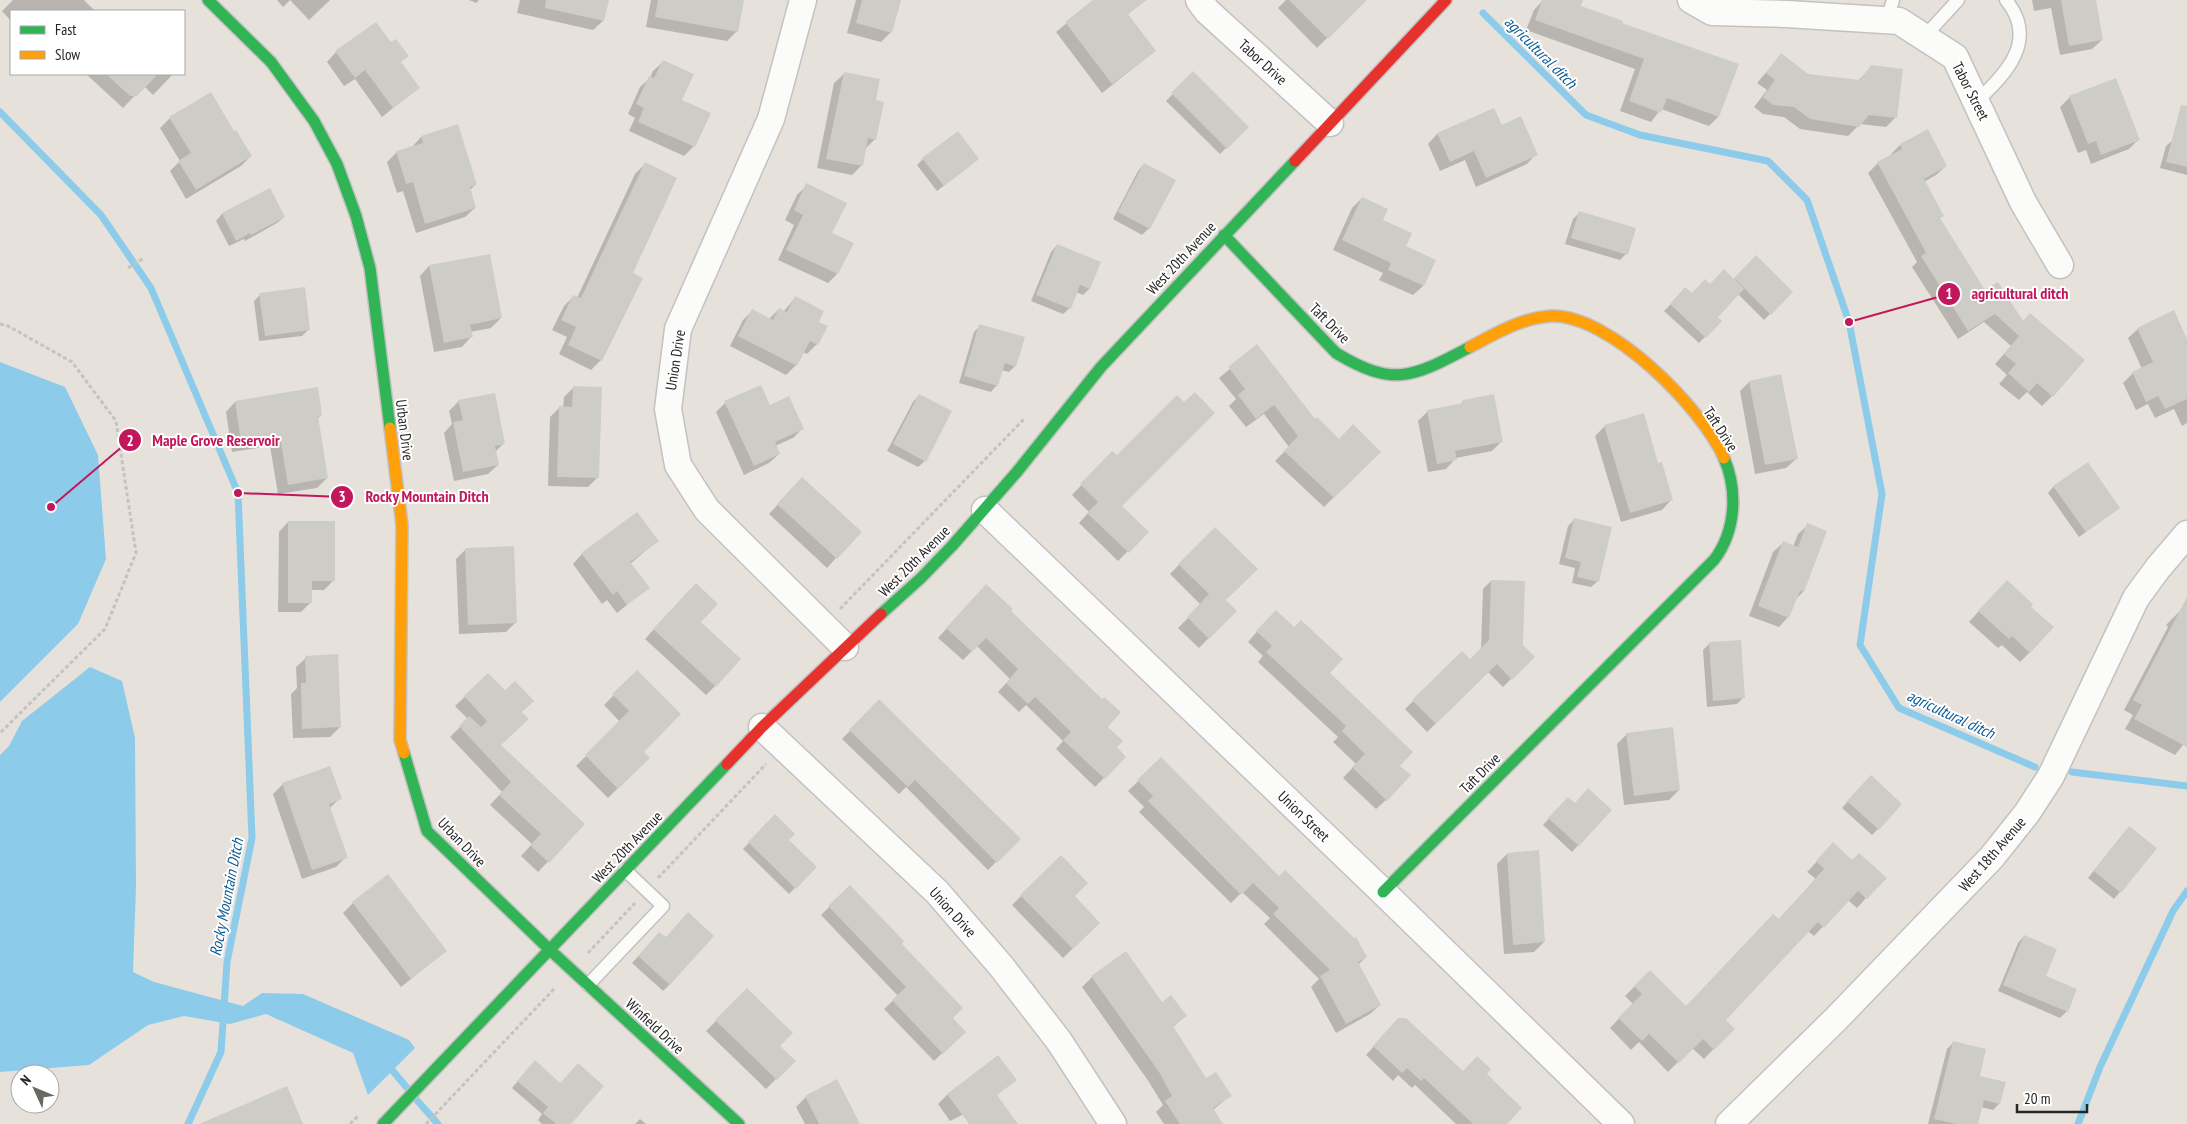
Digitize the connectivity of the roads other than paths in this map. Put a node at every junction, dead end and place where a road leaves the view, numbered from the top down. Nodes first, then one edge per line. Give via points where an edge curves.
1 (208, 0) edge
2 (803, 0) edge
3 (1199, 0) edge
4 (1446, 0) edge
5 (1691, 0) edge
6 (1958, 0) edge
7 (2006, 0) edge
8 (1890, 10) edge
9 (1924, 37) junction
10 (1977, 101) junction
11 (1330, 123) junction
12 (1224, 235) junction
13 (2060, 265) dead end
14 (985, 510) junction
15 (2187, 534) edge
16 (845, 647) junction
17 (762, 727) junction
18 (625, 870) junction
19 (1383, 892) junction
20 (550, 950) junction
21 (588, 985) junction
22 (1604, 1118) edge
23 (386, 1121) edge
24 (739, 1124) edge
25 (1113, 1124) edge
26 (1729, 1124) edge

1 - 20 street, Urban Drive via 271,62 314,121 337,164 370,268 402,525 400,740 427,831
2 - 16 street, Union Drive via 771,119 678,329 668,409 678,465 707,510
3 - 11 street, Tabor Drive via 1207,11
4 - 11 street, West 20th Avenue
5 - 8 street, Tabor Street via 1712,12
6 - 9 lane
7 - 10 lane via 2020,29 2016,56 2002,78
8 - 9 street, Tabor Street via 1899,21
9 - 10 street, Tabor Street via 1955,57
10 - 13 street, Tabor Street via 2023,202
11 - 12 street, West 20th Avenue
12 - 14 street, West 20th Avenue via 1100,366
12 - 19 street, Taft Drive via 1336,353 1354,363 1397,377 1429,367 1515,324 1541,316 1561,316 1602,330 1642,360 1681,397 1724,456 1733,481 1734,505 1730,527 1722,548 1704,571
14 - 16 street, West 20th Avenue via 921,578
14 - 19 street, Union Street
15 - 26 street, West 18th Avenue via 2136,598 2051,776 2027,813 1992,857 1836,1019
16 - 17 street, West 20th Avenue
17 - 18 street, West 20th Avenue
17 - 25 street, Union Drive via 937,892 1001,966 1059,1041
18 - 20 street, West 20th Avenue
18 - 21 lane via 663,906
19 - 22 street, Union Street
20 - 21 street, Winfield Drive
20 - 23 street, West 20th Avenue
21 - 24 street, Winfield Drive

